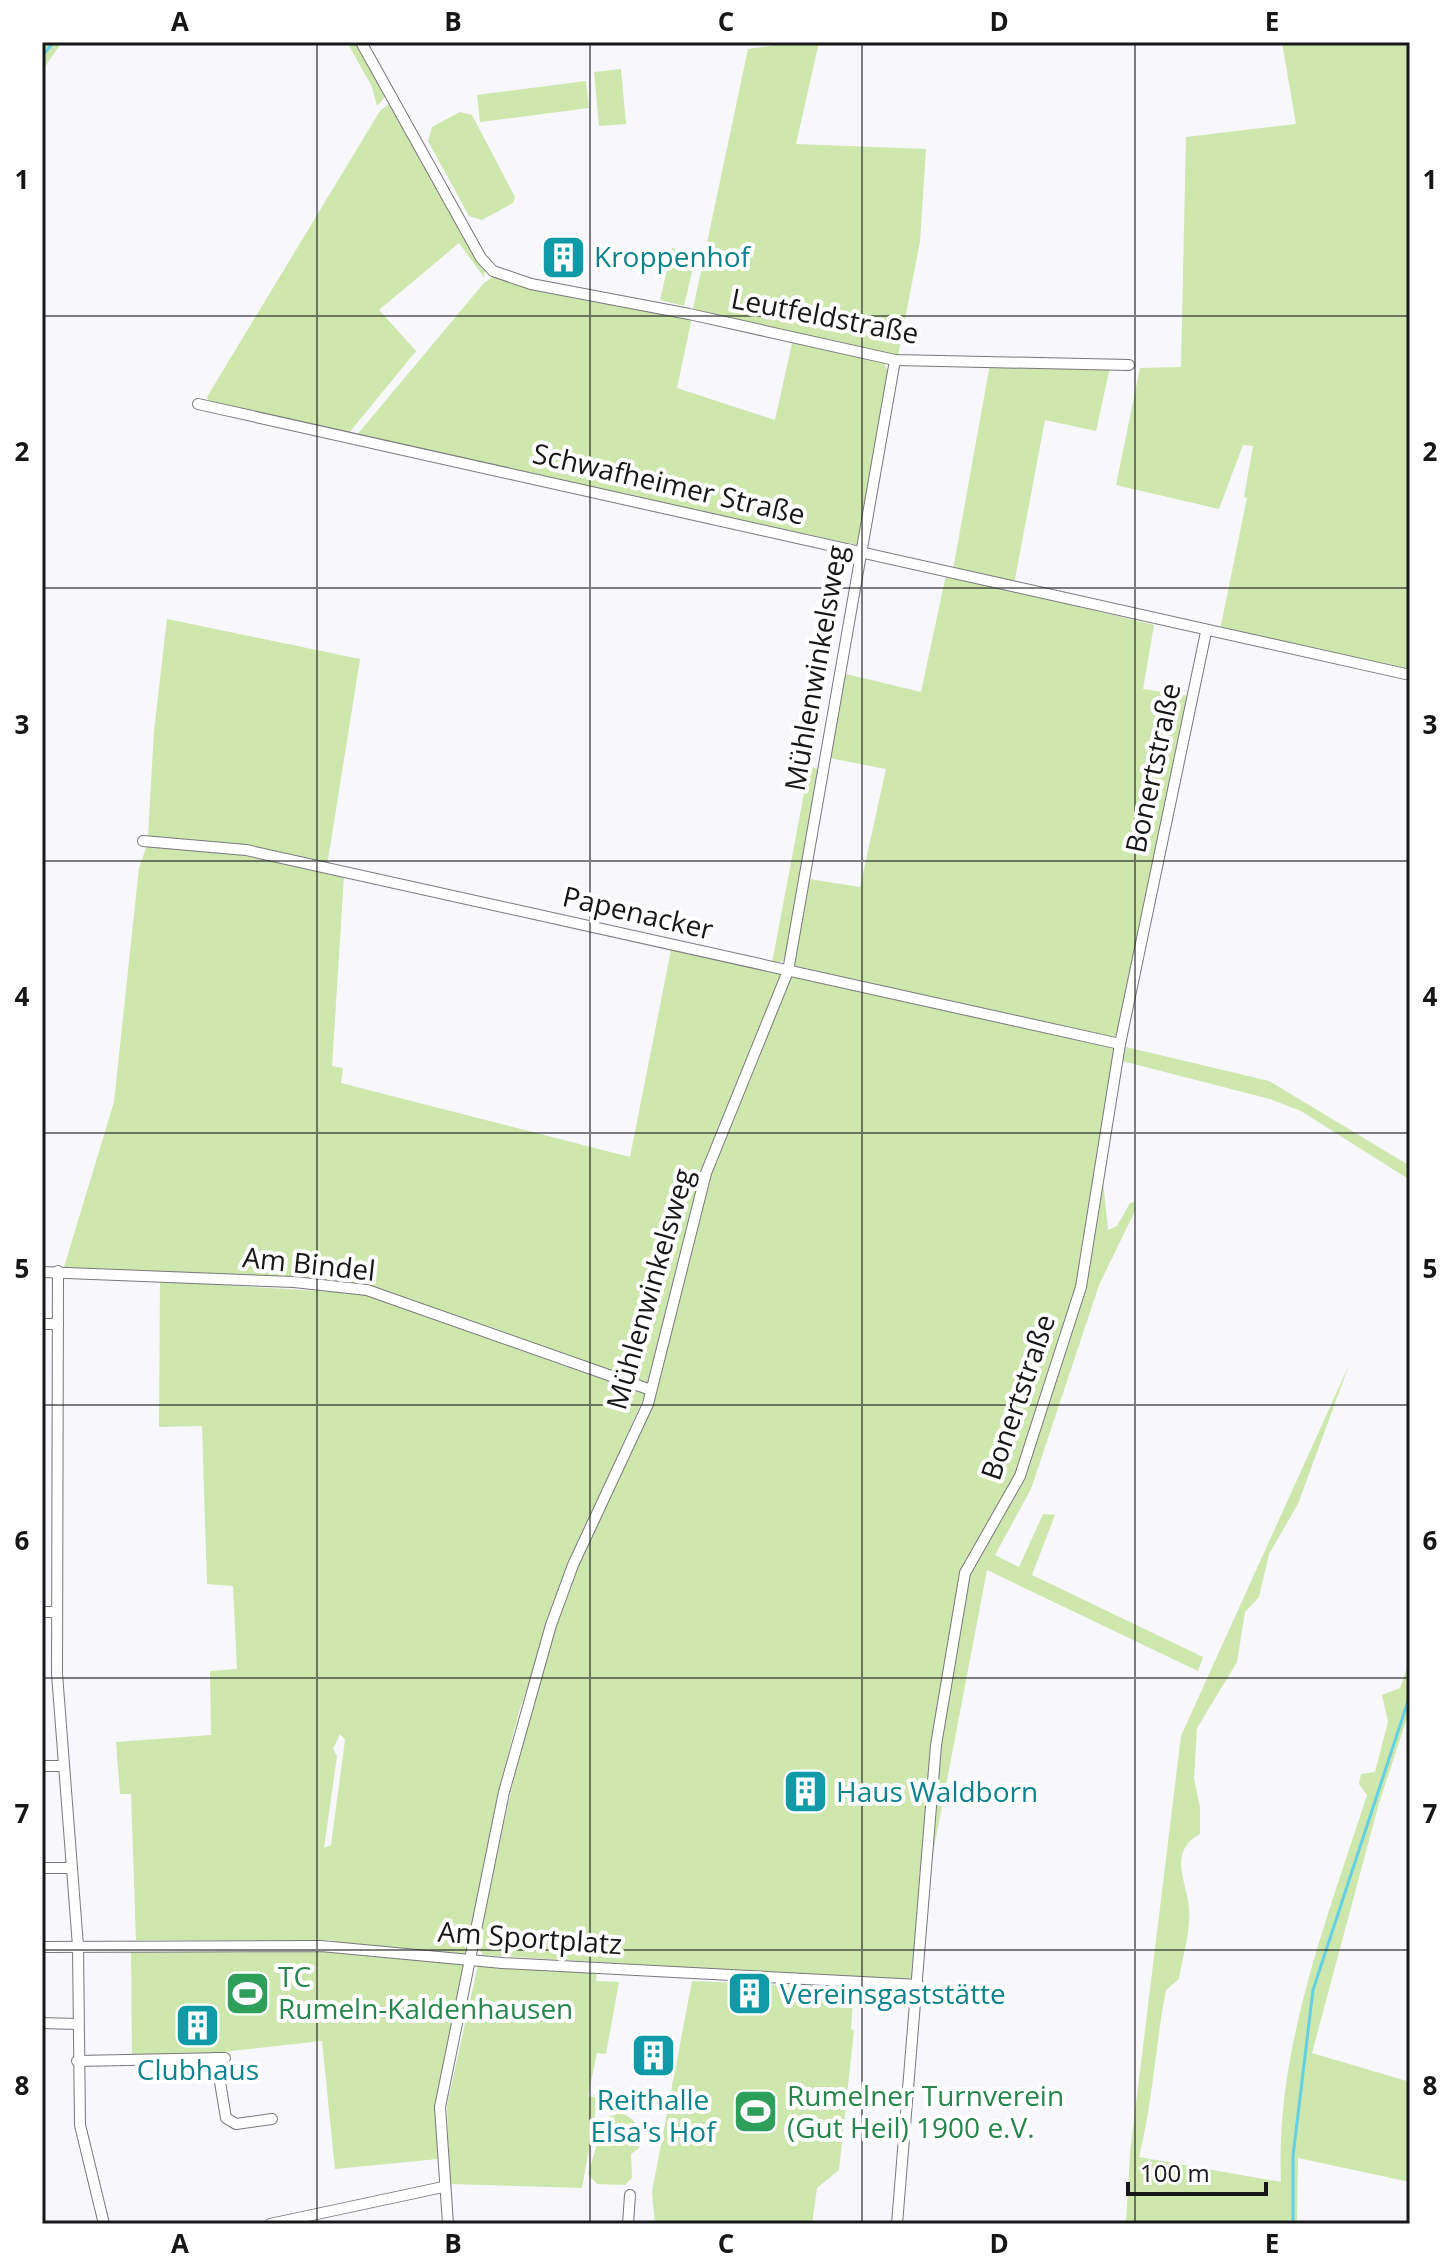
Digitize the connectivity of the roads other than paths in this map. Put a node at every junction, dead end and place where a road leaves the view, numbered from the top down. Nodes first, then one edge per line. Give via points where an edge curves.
1 (361, 42) edge
2 (895, 360) junction
3 (1129, 365) dead end
4 (198, 404) dead end
5 (860, 551) junction
6 (1206, 632) junction
7 (1410, 675) edge
8 (143, 841) dead end
9 (788, 971) junction
10 (1120, 1044) junction
11 (58, 1271) junction
12 (42, 1272) edge
13 (42, 1324) edge
14 (58, 1324) junction
15 (651, 1390) junction
16 (42, 1612) edge
17 (55, 1612) junction
18 (42, 1766) edge
19 (63, 1766) junction
20 (42, 1868) edge
21 (72, 1868) junction
22 (78, 1946) junction
23 (42, 1947) edge
24 (472, 1959) junction
25 (919, 1985) junction
26 (42, 2023) edge
27 (77, 2024) junction
28 (77, 2061) junction
29 (272, 2119) dead end
30 (443, 2187) junction
31 (630, 2195) dead end
32 (286, 2222) edge
33 (104, 2224) edge
34 (270, 2224) edge
35 (448, 2224) edge
36 (628, 2224) edge
37 (897, 2224) edge

1 - 2 street, Leutfeldstraße via 493,271 531,284
2 - 3 street, Leutfeldstraße
2 - 5 street, Mühlenwinkelsweg
4 - 5 street, Schwafheimer Straße
5 - 6 street, Schwafheimer Straße
5 - 9 street, Mühlenwinkelsweg
6 - 7 street, Schwafheimer Straße
6 - 10 street, Bonertstraße
8 - 9 street, Papenacker via 246,850
9 - 10 street, Papenacker
9 - 15 street, Mühlenwinkelsweg via 706,1173
10 - 25 street, Bonertstraße via 1081,1287 1020,1476 965,1573 936,1745
11 - 12 street, Am Bindel
11 - 14 street
11 - 15 street, Am Bindel via 367,1290
13 - 14 street
14 - 17 street
15 - 24 street, Mühlenwinkelsweg via 551,1625 504,1792
16 - 17 street
17 - 19 street
18 - 19 street
19 - 21 street
20 - 21 street
21 - 22 street
22 - 23 street, Am Sportplatz
22 - 24 street, Am Sportplatz via 321,1946
22 - 27 street
24 - 25 street, Am Sportplatz
24 - 30 street, Mühlenwinkelsweg via 440,2107
25 - 37 street, Bonertstraße
26 - 27 street
27 - 28 street
28 - 29 street via 221,2058 226,2118 236,2124
28 - 33 street via 80,2125
30 - 32 street
30 - 35 street, Mühlenwinkelsweg
31 - 36 street
32 - 34 street

